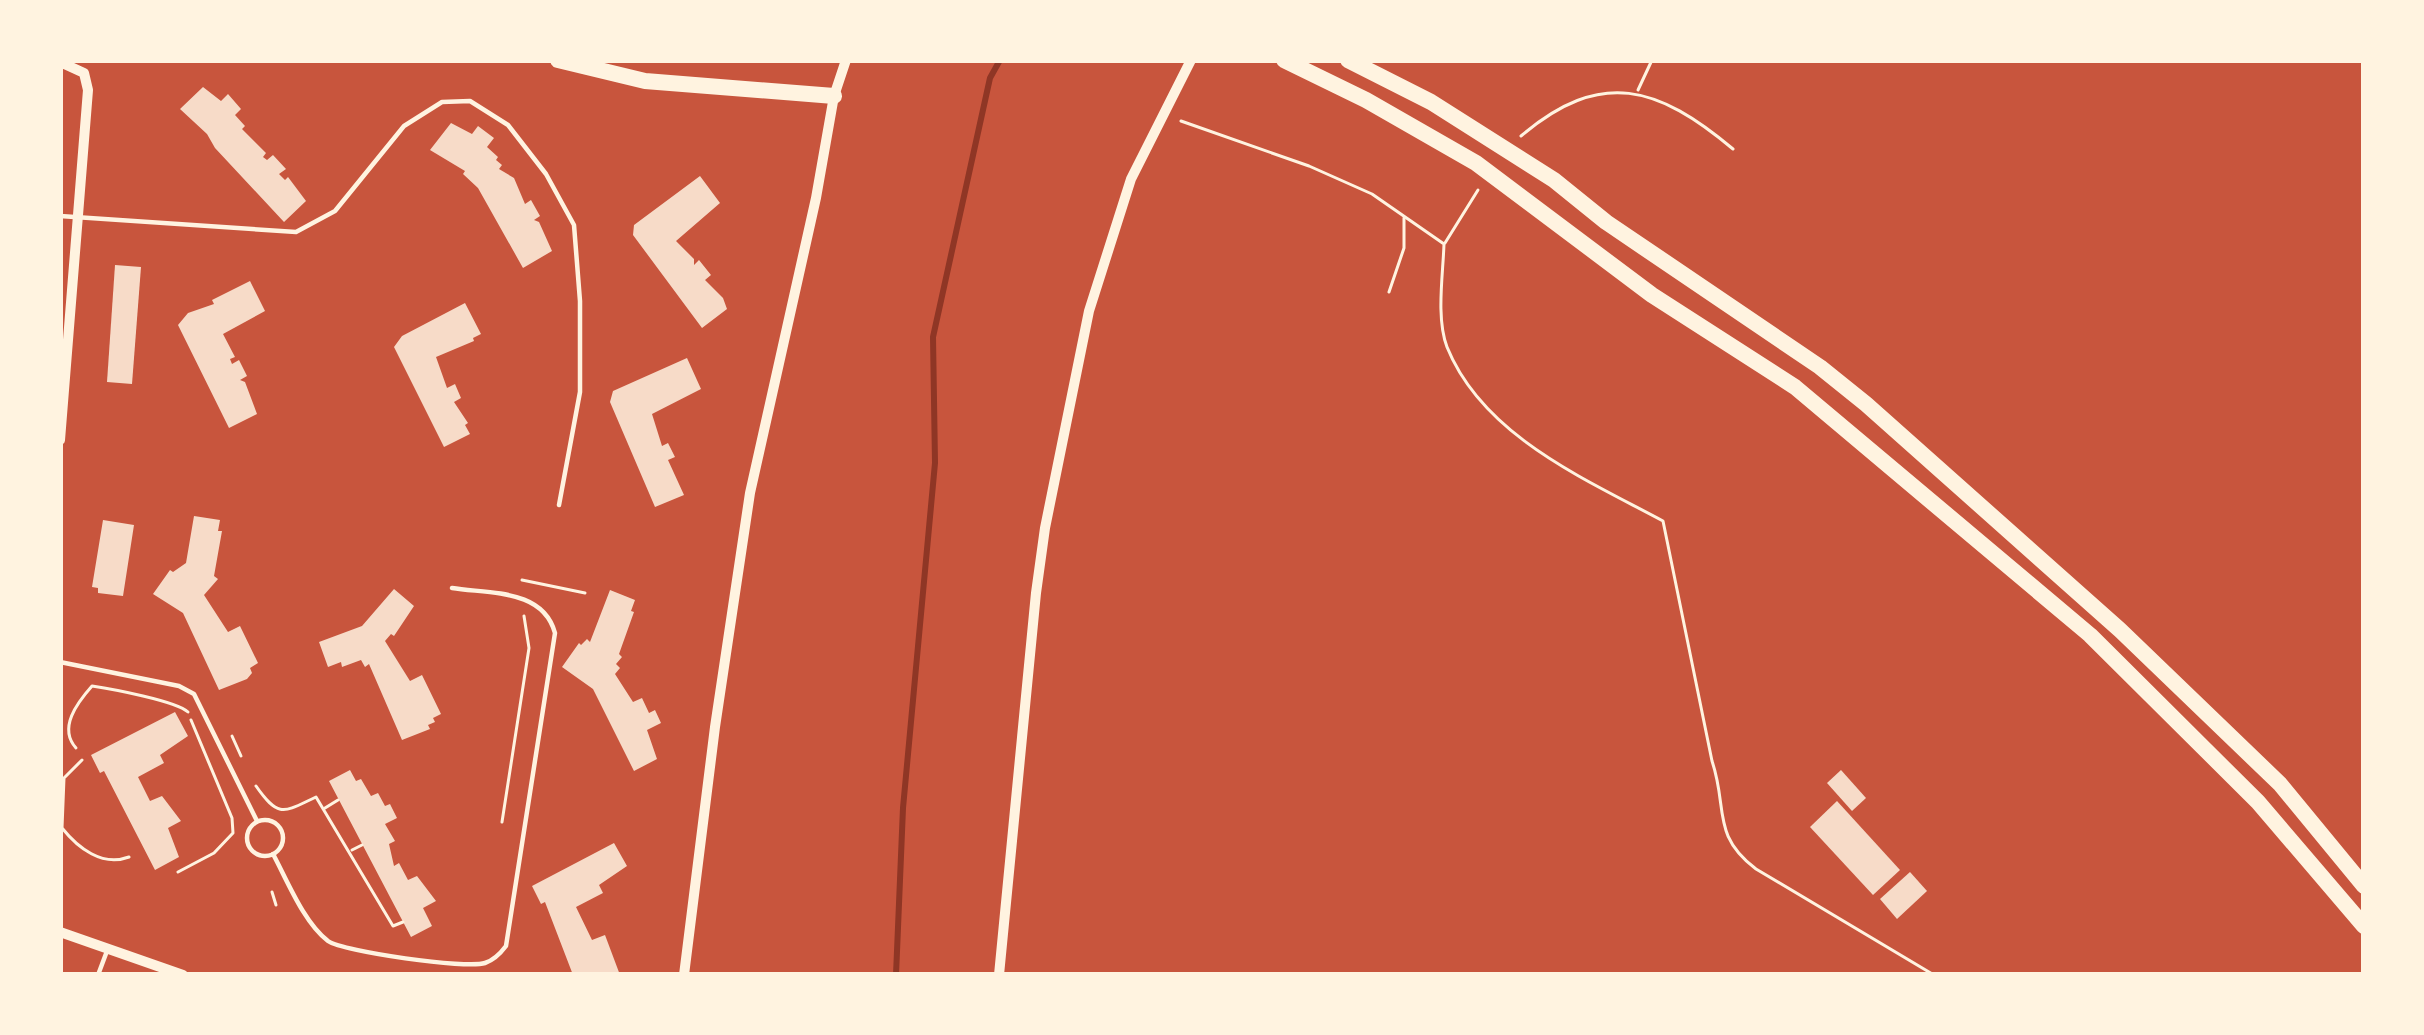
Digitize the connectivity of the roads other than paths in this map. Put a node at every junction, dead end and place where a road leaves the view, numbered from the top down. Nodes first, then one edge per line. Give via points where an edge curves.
1 (558, 60) edge
2 (846, 60) edge
3 (1191, 60) edge
4 (1284, 60) edge
5 (1348, 60) edge
6 (64, 62) edge
7 (834, 96) junction
8 (60, 216) edge
9 (80, 217) junction
10 (63, 362) edge
11 (60, 440) edge
12 (559, 505) dead end
13 (452, 588) dead end
14 (60, 662) edge
15 (257, 821) junction
16 (274, 854) junction
17 (2364, 886) edge
18 (2364, 926) edge
19 (60, 932) edge
20 (107, 951) junction
21 (98, 975) edge
22 (183, 975) edge
23 (684, 975) edge
24 (999, 975) edge

1 - 7 highway via 645,81
2 - 7 street
3 - 24 street via 1131,179 1089,311 1045,528
4 - 18 highway via 1476,163 1592,252 1795,387 2090,635 2258,802
5 - 17 highway via 1484,134 1820,367 2120,630 2280,784
6 - 9 street via 84,74 88,90
7 - 23 street via 751,493
8 - 9 lane
9 - 10 street
9 - 12 lane via 296,232 335,211 404,126 442,102 470,101 508,125 574,226 580,392
10 - 11 street
13 - 16 lane via 536,602 556,633 506,946 477,965 330,942
14 - 15 lane via 194,694
15 - 16 lane via 282,829
15 - 16 lane via 249,846
19 - 20 street
20 - 21 lane
20 - 22 street

